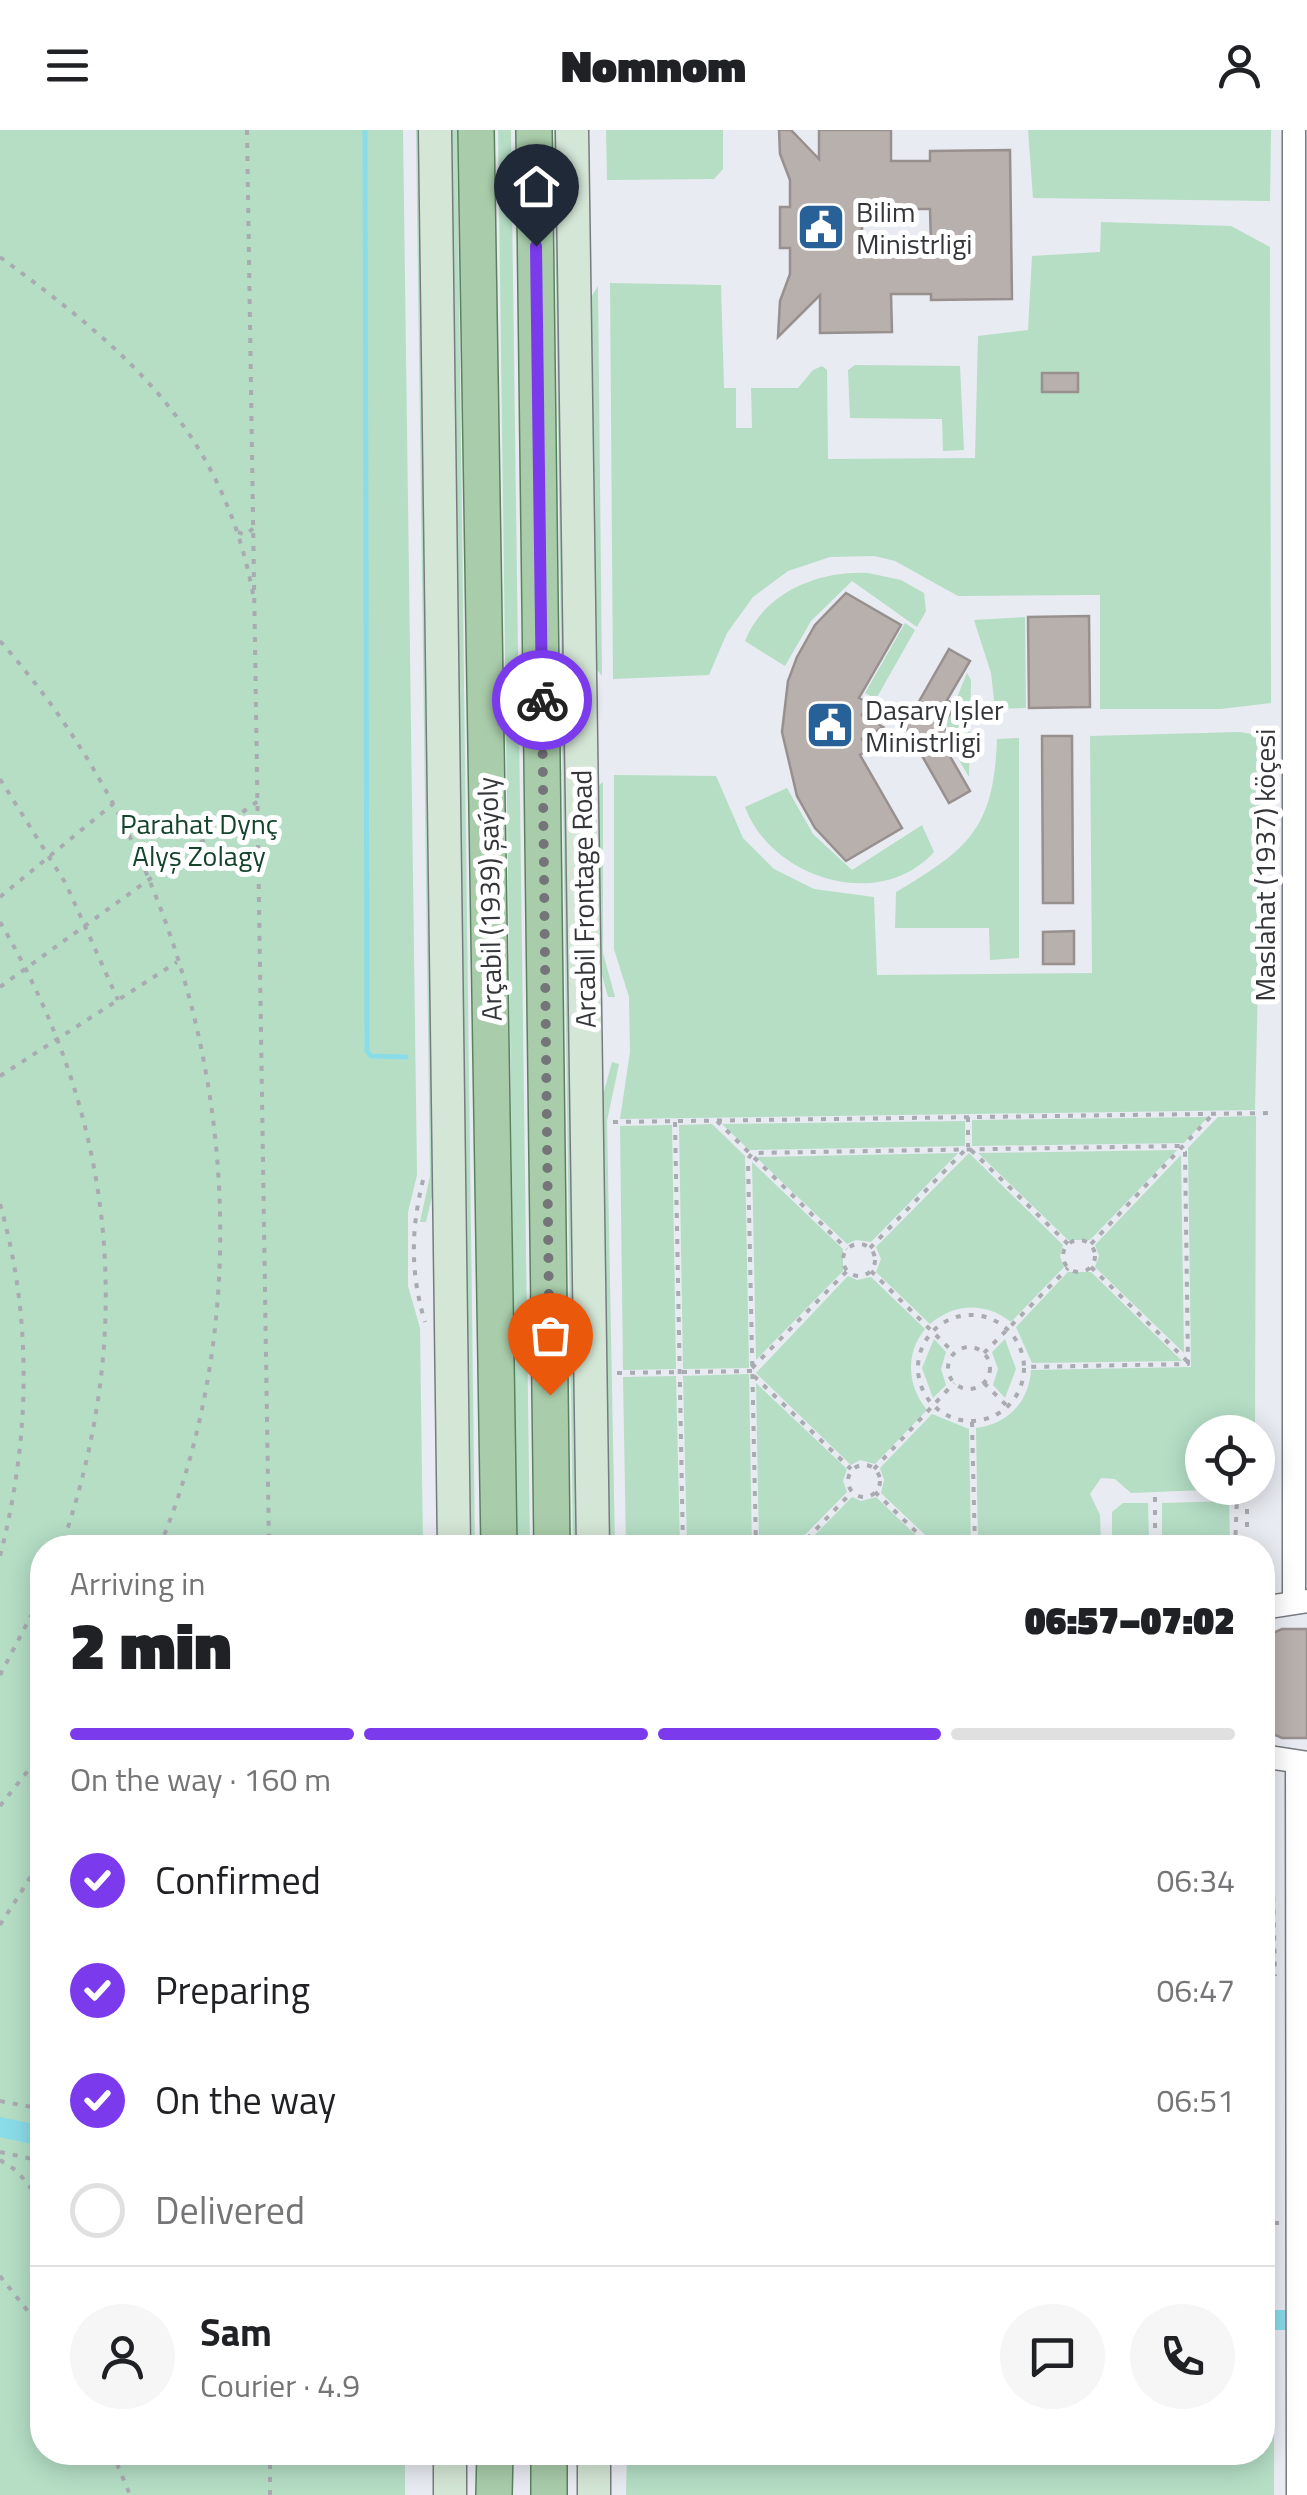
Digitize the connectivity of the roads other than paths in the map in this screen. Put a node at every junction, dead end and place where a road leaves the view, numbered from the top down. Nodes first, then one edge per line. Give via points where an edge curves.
1 (435, 130) edge
2 (476, 130) edge
3 (534, 130) edge
4 (572, 130) edge
5 (1294, 130) edge
6 (454, 1535) edge
7 (499, 1535) edge
8 (552, 1535) edge
9 (593, 1535) edge
10 (1301, 1601) edge
11 (1275, 1606) edge
12 (1275, 1758) edge
13 (1302, 1763) edge
14 (450, 2465) edge
15 (495, 2465) edge
16 (549, 2465) edge
17 (594, 2465) edge
18 (450, 2495) edge
19 (494, 2495) edge
20 (549, 2495) edge
21 (594, 2495) edge
22 (1298, 2495) edge

1 - 6 street
2 - 7 main road, Arçabil (1939) şaýoly
3 - 8 main road, Arçabil (1939) şaýoly
4 - 9 street, Arcabil Frontage Road
5 - 10 street, Maslahat (1937) köçesi
10 - 11 street
12 - 13 street
13 - 22 street
14 - 18 street
15 - 19 main road
16 - 20 main road
17 - 21 street

